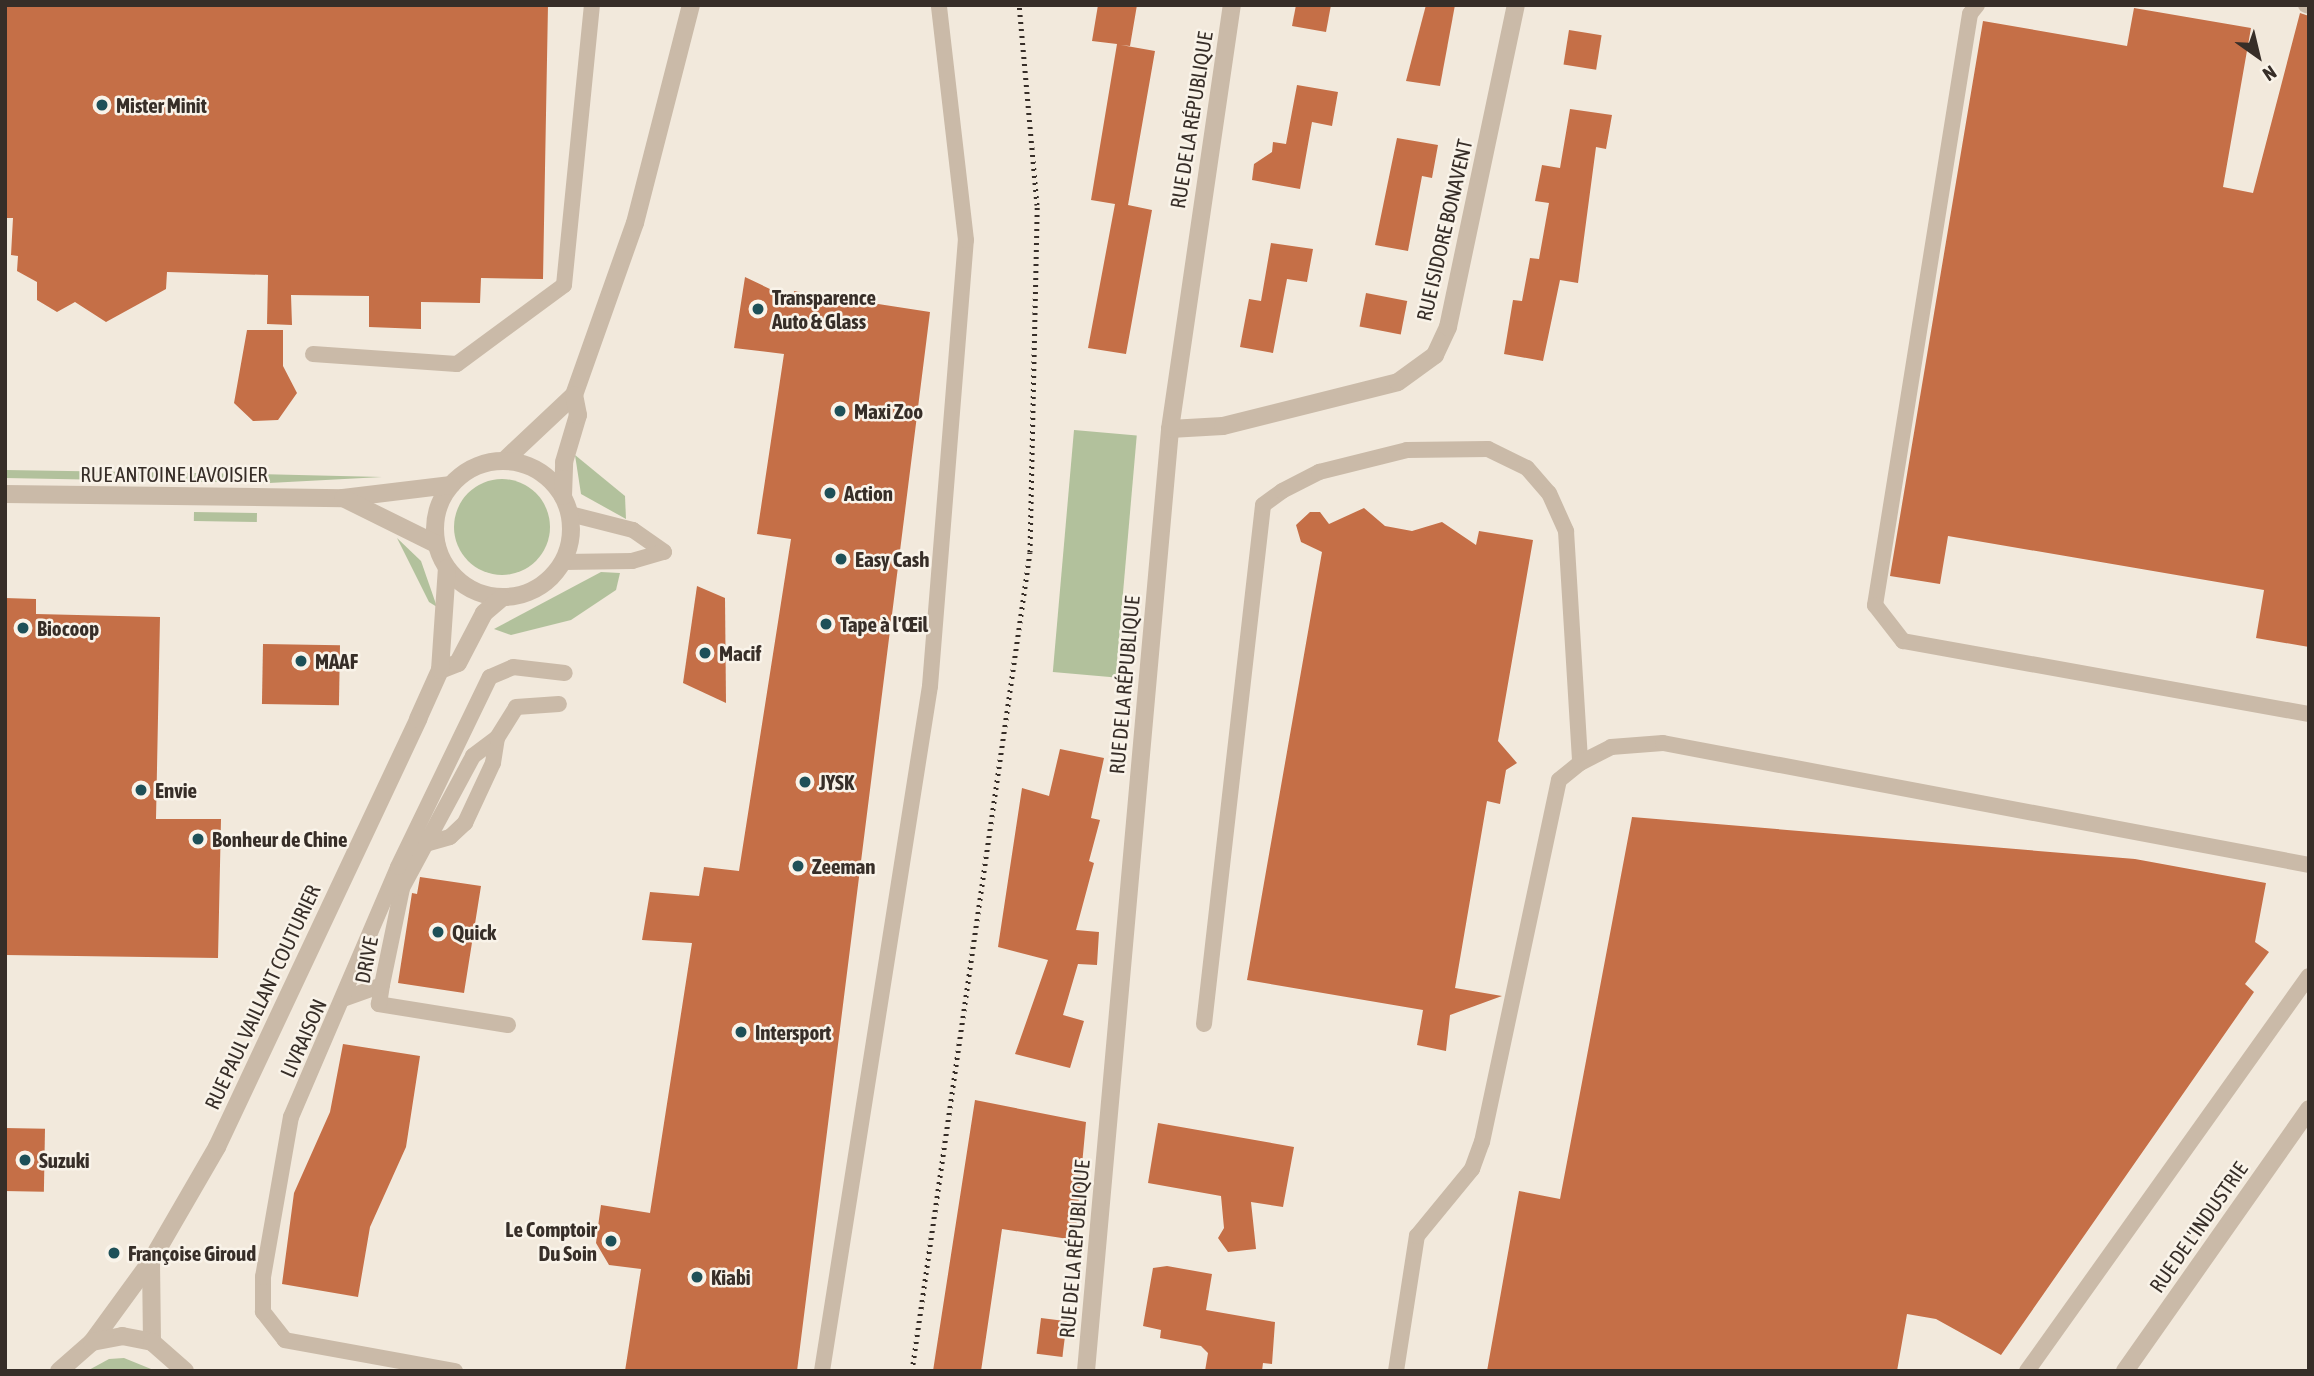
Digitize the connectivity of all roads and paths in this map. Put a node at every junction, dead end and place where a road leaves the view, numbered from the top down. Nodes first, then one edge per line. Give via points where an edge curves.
1 (592, 5) edge
2 (691, 5) edge
3 (939, 5) edge
4 (1232, 5) edge
5 (1516, 5) edge
6 (1977, 5) edge
7 (313, 354) dead end
8 (574, 394) junction
9 (1170, 429) junction
10 (506, 459) junction
11 (451, 485) junction
12 (5, 495) edge
13 (563, 496) junction
14 (343, 498) junction
15 (570, 514) junction
16 (436, 544) junction
17 (564, 562) junction
18 (447, 568) junction
19 (502, 598) junction
20 (440, 670) junction
21 (565, 673) dead end
22 (559, 704) dead end
23 (2309, 714) edge
24 (1580, 763) junction
25 (2309, 864) edge
26 (2309, 976) edge
27 (382, 985) junction
28 (343, 999) junction
29 (1204, 1024) dead end
30 (508, 1025) dead end
31 (2309, 1109) edge
32 (151, 1261) junction
33 (92, 1342) junction
34 (152, 1342) junction
35 (59, 1371) edge
36 (184, 1371) edge
37 (456, 1371) edge
38 (822, 1371) edge
39 (1086, 1371) edge
40 (1396, 1371) edge
41 (2027, 1371) edge
42 (2125, 1371) edge

1 - 7 lane via 564,285 457,364
2 - 8 street via 635,223
3 - 38 lane via 966,240 932,658
4 - 9 street, RUE DE LA RÉPUBLIQUE
5 - 9 street, RUE ISIDORE BONAVENT via 1448,327 1435,355 1398,382 1223,426
6 - 23 lane via 1970,14 1874,605 1903,641
8 - 10 street
8 - 13 street via 578,415 564,462
9 - 39 street, RUE DE LA RÉPUBLIQUE
10 - 11 street via 468,471
10 - 13 street via 539,471
11 - 14 street, RUE ANTOINE LAVOISIER
11 - 16 street via 440,503
12 - 14 street, RUE ANTOINE LAVOISIER
13 - 15 street
14 - 16 street, RUE ANTOINE LAVOISIER
15 - 17 street
15 - 17 lane via 633,530 664,552 632,561
16 - 18 street
17 - 19 street via 538,588
18 - 19 street via 469,589
18 - 20 street, RUE PAUL VAILLANT COUTURIER
19 - 20 street, RUE PAUL VAILLANT COUTURIER via 484,613 458,663
20 - 32 street, RUE PAUL VAILLANT COUTURIER via 217,1147
21 - 28 lane, LIVRAISON via 513,667 490,677
22 - 27 lane, DRIVE via 516,707 496,738 473,756 402,888
24 - 25 lane via 1611,747 1663,743
24 - 29 lane via 1566,531 1549,493 1527,468 1488,449 1407,450 1319,472 1282,491 1263,505
24 - 40 lane via 1559,780 1482,1142 1472,1169 1417,1236
26 - 41 lane
27 - 28 lane
27 - 30 lane, DRIVE via 379,1004
28 - 37 lane, LIVRAISON via 291,1117 263,1312 285,1340
31 - 42 street, RUE DE L'INDUSTRIE
32 - 33 street, RUE PAUL VAILLANT COUTURIER
32 - 34 street
33 - 34 street via 122,1336
33 - 35 street, RUE PAUL VAILLANT COUTURIER
34 - 36 street

